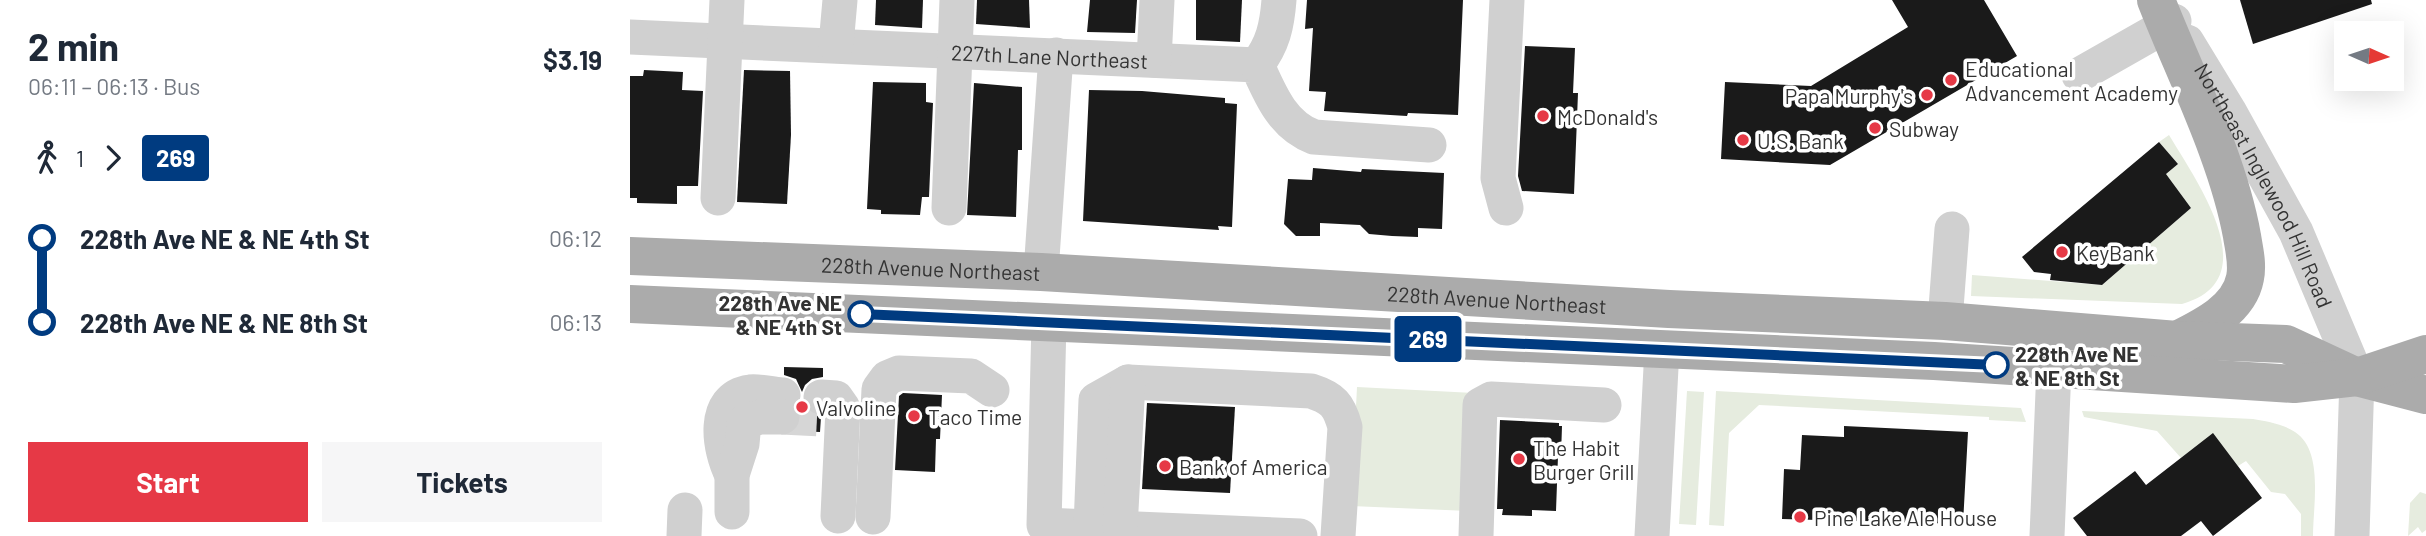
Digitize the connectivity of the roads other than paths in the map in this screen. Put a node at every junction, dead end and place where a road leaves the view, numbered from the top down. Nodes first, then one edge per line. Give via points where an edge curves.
1 (727, 0) edge
2 (839, 0) edge
3 (957, 0) edge
4 (1157, 0) edge
5 (1279, 0) edge
6 (1507, 0) edge
7 (2164, 11) edge
8 (630, 37) edge
9 (725, 41) junction
10 (836, 45) junction
11 (955, 50) junction
12 (1056, 55) junction
13 (1154, 60) junction
14 (1257, 65) junction
15 (2079, 75) dead end
16 (1429, 145) dead end
17 (719, 198) dead end
18 (948, 208) dead end
19 (1506, 208) dead end
20 (1952, 229) dead end
21 (630, 256) edge
22 (1041, 272) junction
23 (1203, 283) junction
24 (630, 304) edge
25 (1670, 309) junction
26 (1874, 318) junction
27 (1945, 321) junction
28 (1049, 322) junction
29 (2176, 340) junction
30 (1524, 343) junction
31 (1662, 349) junction
32 (2426, 354) edge
33 (2054, 368) junction
34 (2357, 377) junction
35 (1128, 385) junction
36 (992, 390) dead end
37 (2426, 395) edge
38 (1604, 405) dead end
39 (782, 406) tunnel mouth
40 (828, 415) dead end
41 (732, 512) dead end
42 (838, 516) dead end
43 (873, 517) dead end
44 (1113, 528) junction
45 (1300, 536) edge
46 (1338, 536) edge
47 (1476, 536) edge
48 (1652, 536) edge
49 (2047, 536) edge
50 (2352, 536) edge

1 - 9 street
2 - 10 street
3 - 11 street
4 - 13 street
5 - 14 street via 1274,36
6 - 19 street via 1498,178
7 - 15 street
7 - 29 main road via 2224,169 2246,260 2238,296 2211,323
7 - 34 street, Northeast Inglewood Hill Road via 2229,111 2296,232
8 - 9 street, 227th Lane Northeast
9 - 10 street, 227th Lane Northeast
9 - 17 street
10 - 11 street, 227th Lane Northeast
11 - 12 street, 227th Lane Northeast
11 - 18 street
12 - 13 street, 227th Lane Northeast
12 - 22 street
13 - 14 street, 227th Lane Northeast
14 - 16 street via 1270,95 1302,132 1314,137
20 - 27 street
21 - 22 main road, 228th Avenue Northeast
22 - 23 main road, 228th Avenue Northeast
23 - 25 main road, 228th Avenue Northeast
23 - 28 main road via 1126,296 1074,294 1059,300
24 - 28 main road, 228th Avenue Northeast
25 - 26 main road, 228th Avenue Northeast
25 - 30 main road via 1657,324 1560,329
26 - 27 main road, 228th Avenue Northeast
26 - 31 main road via 1832,329 1708,332
27 - 29 main road, 228th Avenue Northeast
28 - 30 main road, 228th Avenue Northeast
28 - 44 street via 1044,525
29 - 34 main road, 228th Avenue Northeast via 2286,344
30 - 31 main road, 228th Avenue Northeast
31 - 33 main road, 228th Avenue Northeast
31 - 48 street
32 - 34 main road, 228th Avenue Northeast
33 - 34 main road, 228th Avenue Northeast via 2294,384
33 - 49 street
34 - 37 main road, 228th Avenue Northeast
34 - 50 street
35 - 44 street
35 - 44 street via 1096,400
35 - 46 street via 1311,391 1328,397 1341,412 1345,427
36 - 43 street via 971,376 899,373 887,378 879,390
38 - 47 street via 1491,399 1480,405
39 - 41 street via 744,422 732,475
40 - 42 street
44 - 45 street

